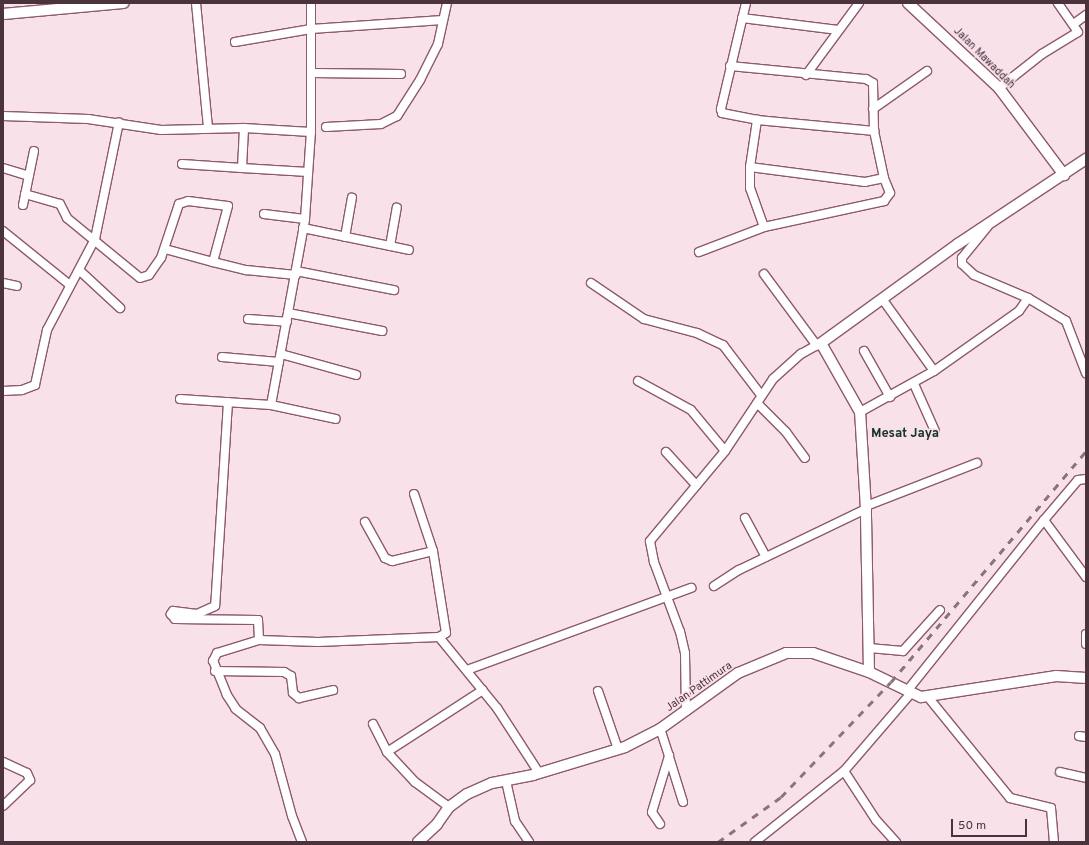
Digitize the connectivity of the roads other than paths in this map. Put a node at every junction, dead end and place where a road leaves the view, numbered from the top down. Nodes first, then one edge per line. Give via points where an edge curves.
1 (123, 3) edge
2 (196, 3) edge
3 (311, 3) edge
4 (447, 3) edge
5 (746, 3) edge
6 (859, 3) edge
7 (908, 3) edge
8 (1058, 3) edge
9 (3, 14) edge
10 (1086, 15) edge
11 (742, 18) junction
12 (443, 20) junction
13 (1075, 23) junction
14 (311, 29) junction
15 (838, 30) junction
16 (235, 42) dead end
17 (730, 66) junction
18 (927, 71) dead end
19 (312, 73) junction
20 (402, 74) dead end
21 (806, 75) junction
22 (999, 88) junction
23 (873, 109) junction
24 (3, 116) edge
25 (756, 120) junction
26 (119, 122) junction
27 (326, 127) dead end
28 (208, 128) junction
29 (244, 128) junction
30 (874, 131) junction
31 (311, 132) junction
32 (34, 151) dead end
33 (1086, 158) edge
34 (182, 164) dead end
35 (750, 167) junction
36 (3, 168) edge
37 (242, 168) junction
38 (308, 172) junction
39 (1064, 175) junction
40 (29, 176) junction
41 (884, 178) junction
42 (25, 194) junction
43 (352, 198) dead end
44 (23, 205) dead end
45 (397, 208) dead end
46 (264, 214) dead end
47 (305, 219) junction
48 (994, 220) junction
49 (764, 227) junction
50 (303, 228) junction
51 (3, 231) edge
52 (345, 237) junction
53 (95, 239) junction
54 (390, 246) junction
55 (165, 249) junction
56 (409, 250) dead end
57 (699, 252) dead end
58 (213, 262) junction
59 (79, 270) junction
60 (296, 273) junction
61 (764, 274) dead end
62 (3, 283) edge
63 (591, 283) dead end
64 (70, 285) junction
65 (17, 286) dead end
66 (394, 290) dead end
67 (883, 300) junction
68 (1027, 300) junction
69 (120, 308) dead end
70 (288, 313) junction
71 (248, 319) dead end
72 (287, 322) junction
73 (382, 331) dead end
74 (819, 345) junction
75 (864, 351) dead end
76 (222, 357) dead end
77 (280, 358) junction
78 (934, 371) junction
79 (1086, 373) edge
80 (356, 375) dead end
81 (638, 381) dead end
82 (914, 384) junction
83 (3, 391) edge
84 (761, 394) junction
85 (890, 397) junction
86 (180, 399) dead end
87 (228, 402) junction
88 (757, 403) junction
89 (271, 405) junction
90 (860, 412) junction
91 (336, 419) dead end
92 (935, 431) dead end
93 (725, 451) junction
94 (666, 452) dead end
95 (805, 458) dead end
96 (977, 463) dead end
97 (1086, 479) edge
98 (696, 485) junction
99 (414, 494) dead end
100 (866, 508) junction
101 (745, 518) dead end
102 (1044, 520) junction
103 (364, 522) dead end
104 (433, 551) junction
105 (766, 557) junction
106 (1086, 577) edge
107 (714, 586) dead end
108 (691, 588) dead end
109 (668, 597) junction
110 (940, 610) dead end
111 (1086, 634) edge
112 (440, 637) junction
113 (259, 640) junction
114 (1086, 644) edge
115 (869, 648) junction
116 (467, 670) junction
117 (215, 671) junction
118 (869, 672) junction
119 (1086, 678) edge
120 (333, 690) dead end
121 (483, 690) junction
122 (598, 691) dead end
123 (909, 692) junction
124 (928, 697) junction
125 (686, 711) junction
126 (373, 724) dead end
127 (660, 729) junction
128 (618, 749) junction
129 (387, 752) junction
130 (669, 756) junction
131 (3, 762) edge
132 (844, 771) junction
133 (1060, 772) dead end
134 (539, 773) junction
135 (1086, 778) edge
136 (506, 781) junction
137 (683, 802) dead end
138 (3, 806) edge
139 (449, 807) junction
140 (660, 824) dead end
141 (302, 842) edge
142 (418, 842) edge
143 (529, 842) edge
144 (755, 842) edge
145 (896, 842) edge
146 (1054, 842) edge

1 - 9 street
2 - 28 street
3 - 14 street
4 - 12 street
5 - 11 street
6 - 15 street
7 - 22 street, Jalan Mawaddah
8 - 13 street
10 - 13 street
11 - 15 street
11 - 17 street
12 - 14 street
12 - 27 street via 438,44 420,80 396,116 381,124
13 - 22 street via 1078,32 1042,54
14 - 16 street
14 - 19 street
15 - 21 street
17 - 21 street
17 - 25 street via 722,113
18 - 23 street
19 - 20 street
19 - 31 street
21 - 23 street via 870,81 875,86
22 - 39 street, Jalan Mawaddah
23 - 30 street
24 - 26 street
25 - 30 street
25 - 35 street
26 - 28 street via 160,130
26 - 53 street
28 - 29 street
29 - 31 street
29 - 37 street
30 - 41 street
31 - 38 street
32 - 40 street
33 - 39 street
34 - 37 street
35 - 41 street via 865,182
35 - 49 street via 750,188
36 - 40 street
37 - 38 street
38 - 47 street
39 - 48 street
40 - 42 street
41 - 49 street via 890,193 884,201
42 - 44 street
42 - 53 street via 60,204 67,218
43 - 52 street
45 - 54 street
46 - 47 street
47 - 50 street
48 - 67 street
48 - 68 street via 962,258 962,264 974,274
49 - 57 street
50 - 52 street
50 - 60 street
51 - 64 street
52 - 54 street
53 - 55 street via 140,278 149,275
53 - 59 street
54 - 56 street
55 - 58 street
55 - 58 street via 179,204 188,201 226,204 228,209
58 - 60 street via 246,270
59 - 64 street
59 - 69 street
60 - 66 street
60 - 70 street
61 - 74 street
62 - 65 street
63 - 84 street via 644,319 698,333 723,344
64 - 83 street via 47,330 35,385 22,390
67 - 74 street
67 - 78 street
68 - 78 street via 1020,309
68 - 79 street via 1066,321
70 - 72 street
70 - 73 street
71 - 72 street
72 - 77 street
74 - 84 street via 784,367
74 - 90 street
75 - 85 street
76 - 77 street
77 - 80 street
77 - 89 street
78 - 82 street
81 - 93 street via 691,410
82 - 85 street
82 - 92 street
84 - 88 street
85 - 90 street
86 - 87 street
87 - 89 street
87 - 113 street via 215,606 197,614 173,611 171,616 175,619 258,620
88 - 93 street
88 - 95 street via 786,432
89 - 91 street
90 - 100 street
93 - 98 street
94 - 98 street
96 - 100 street
97 - 102 street via 1078,480
98 - 109 street via 650,542 654,562
99 - 104 street
100 - 105 street
100 - 115 street
101 - 105 street
102 - 106 street
102 - 123 street
103 - 104 street via 386,558 392,561
104 - 112 street via 447,631
105 - 107 street
108 - 109 street
109 - 116 street via 648,607 602,620
109 - 125 street via 685,653
110 - 115 street via 903,651
111 - 114 street
112 - 113 street via 318,642
112 - 116 street
113 - 117 street via 217,653 213,661
115 - 118 street
116 - 121 street
117 - 120 street via 284,672 290,676 293,692 299,698
117 - 141 street via 236,709 260,728 275,754
118 - 123 street, Jalan Pattimura
118 - 125 street, Jalan Pattimura via 813,653 786,653 738,673
119 - 124 street, Jalan Pattimura via 1056,676
121 - 129 street
121 - 134 street
122 - 128 street
123 - 124 street, Jalan Pattimura
123 - 132 street
124 - 146 street via 1010,798 1051,808
125 - 127 street, Jalan Pattimura
126 - 129 street
127 - 128 street, Jalan Pattimura
127 - 130 street
128 - 134 street, Jalan Pattimura
129 - 139 street via 415,782
130 - 137 street
130 - 140 street via 652,812
131 - 138 street via 27,773 30,780
132 - 144 street
132 - 145 street via 876,820
133 - 135 street
134 - 136 street, Jalan Pattimura
136 - 139 street, Jalan Pattimura via 467,794
136 - 143 street via 515,821
139 - 142 street, Jalan Pattimura via 437,824

